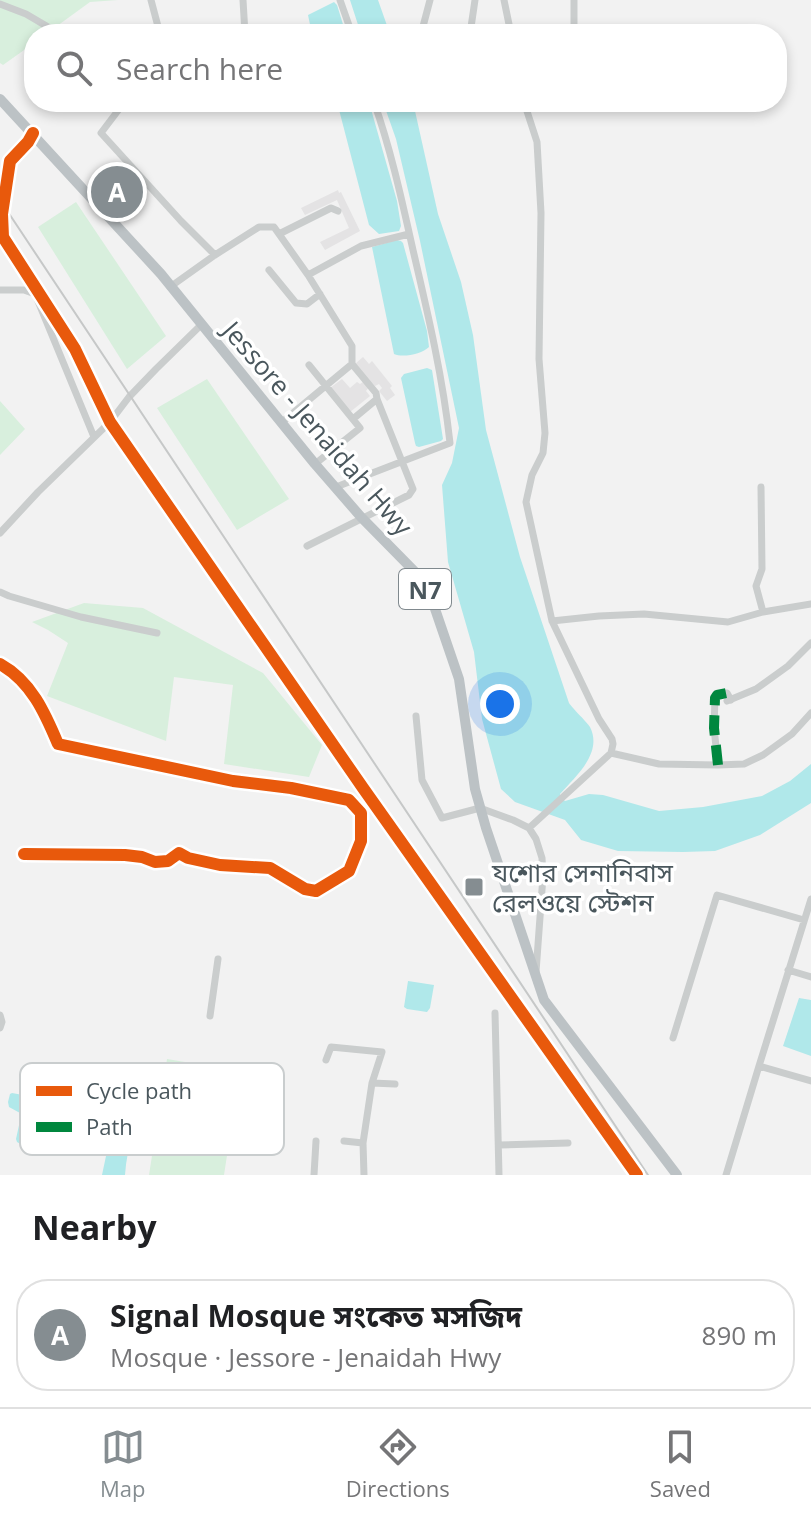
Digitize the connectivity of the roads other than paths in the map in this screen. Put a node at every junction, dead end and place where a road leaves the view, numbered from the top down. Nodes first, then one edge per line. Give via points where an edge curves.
1 (151, 0) edge
2 (243, 0) edge
3 (340, 0) edge
4 (430, 0) edge
5 (475, 0) edge
6 (504, 0) edge
7 (574, 0) edge
8 (0, 4) edge
9 (43, 24) edge
10 (157, 24) edge
11 (244, 24) edge
12 (348, 24) edge
13 (424, 24) edge
14 (471, 24) edge
15 (509, 24) edge
16 (574, 24) edge
17 (0, 99) edge
18 (116, 112) edge
19 (377, 112) edge
20 (527, 112) edge
21 (33, 133) junction
22 (338, 211) dead end
23 (279, 234) junction
24 (409, 234) junction
25 (215, 255) junction
26 (269, 270) dead end
27 (308, 275) junction
28 (170, 287) junction
29 (0, 290) edge
30 (320, 294) junction
31 (201, 325) junction
32 (352, 364) junction
33 (309, 365) dead end
34 (326, 385) junction
35 (377, 399) junction
36 (353, 419) junction
37 (110, 422) junction
38 (281, 423) junction
39 (94, 437) junction
40 (403, 461) junction
41 (315, 464) junction
42 (336, 487) junction
43 (761, 487) dead end
44 (362, 518) junction
45 (0, 533) edge
46 (307, 546) dead end
47 (0, 592) edge
48 (811, 604) edge
49 (763, 612) junction
50 (552, 621) junction
51 (157, 633) dead end
52 (811, 643) edge
53 (0, 664) edge
54 (811, 713) edge
55 (416, 716) dead end
56 (611, 753) junction
57 (718, 765) junction
58 (480, 808) junction
59 (529, 828) junction
60 (24, 854) dead end
61 (811, 899) edge
62 (804, 920) junction
63 (218, 959) dead end
64 (788, 970) junction
65 (811, 977) edge
66 (536, 978) junction
67 (495, 1013) dead end
68 (0, 1015) edge
69 (210, 1016) dead end
70 (0, 1028) edge
71 (673, 1038) dead end
72 (326, 1060) dead end
73 (759, 1066) junction
74 (811, 1081) edge
75 (372, 1083) junction
76 (395, 1084) dead end
77 (316, 1141) dead end
78 (344, 1141) dead end
79 (363, 1143) junction
80 (568, 1143) dead end
81 (499, 1145) junction
82 (314, 1175) edge
83 (364, 1175) edge
84 (499, 1175) edge
85 (637, 1175) edge
86 (677, 1175) edge
87 (726, 1175) edge

1 - 10 street
2 - 11 street
3 - 12 street
4 - 13 street
5 - 14 street
6 - 15 street
7 - 16 street
8 - 9 street
17 - 21 highway, Jessore - Jenaidah Hwy / N7
18 - 25 street via 101,133
19 - 24 street
20 - 50 street via 537,142 540,184 539,359 545,433 526,502
21 - 28 highway, Jessore - Jenaidah Hwy / N7
21 - 37 street via 10,161 3,237 75,349
22 - 23 street via 331,208
23 - 25 street via 274,227 259,227
23 - 27 street
24 - 27 street via 361,246
24 - 40 street via 450,443
25 - 28 street
26 - 30 street via 296,303 307,304
27 - 30 street
28 - 31 highway, Jessore - Jenaidah Hwy / N7
29 - 39 street via 35,294
30 - 32 street via 352,346
31 - 37 street
31 - 38 highway, Jessore - Jenaidah Hwy / N7
32 - 34 street
32 - 35 street
33 - 34 street
34 - 36 street
34 - 38 street
35 - 36 street
35 - 40 street
36 - 41 street via 360,428
37 - 39 street
37 - 85 street
38 - 41 highway, Jessore - Jenaidah Hwy / N7
39 - 45 street
40 - 42 street
40 - 44 street via 413,489 409,495
41 - 42 highway, Jessore - Jenaidah Hwy / N7
42 - 44 highway, Jessore - Jenaidah Hwy / N7
43 - 49 street via 762,569 756,586
44 - 46 street
44 - 58 highway, Jessore - Jenaidah Hwy / N7 via 419,576 433,603 459,679
47 - 51 street
48 - 49 street
49 - 50 street via 728,622 644,614
50 - 56 street via 612,739
52 - 57 street via 756,689 729,700 727,693 717,695
53 - 60 street via 14,672 41,704 58,744 349,800 361,813 361,841 349,871 316,891 270,868 220,865 179,853 155,862 125,855
54 - 57 street via 763,755 744,764
55 - 58 street via 422,780 442,818
56 - 57 street via 659,764
56 - 59 street
58 - 59 street
58 - 66 highway, Jessore - Jenaidah Hwy / N7
59 - 66 street via 540,849 543,876
61 - 62 street
62 - 64 street
62 - 71 street via 717,895
63 - 69 street
64 - 65 street
64 - 73 street
66 - 86 highway, Jessore - Jenaidah Hwy / N7 via 556,1018
67 - 81 street
68 - 70 street
72 - 75 street via 331,1047 382,1052
73 - 74 street
73 - 87 street
75 - 76 street
75 - 79 street
77 - 82 street
78 - 79 street
79 - 83 street
80 - 81 street
81 - 84 street

